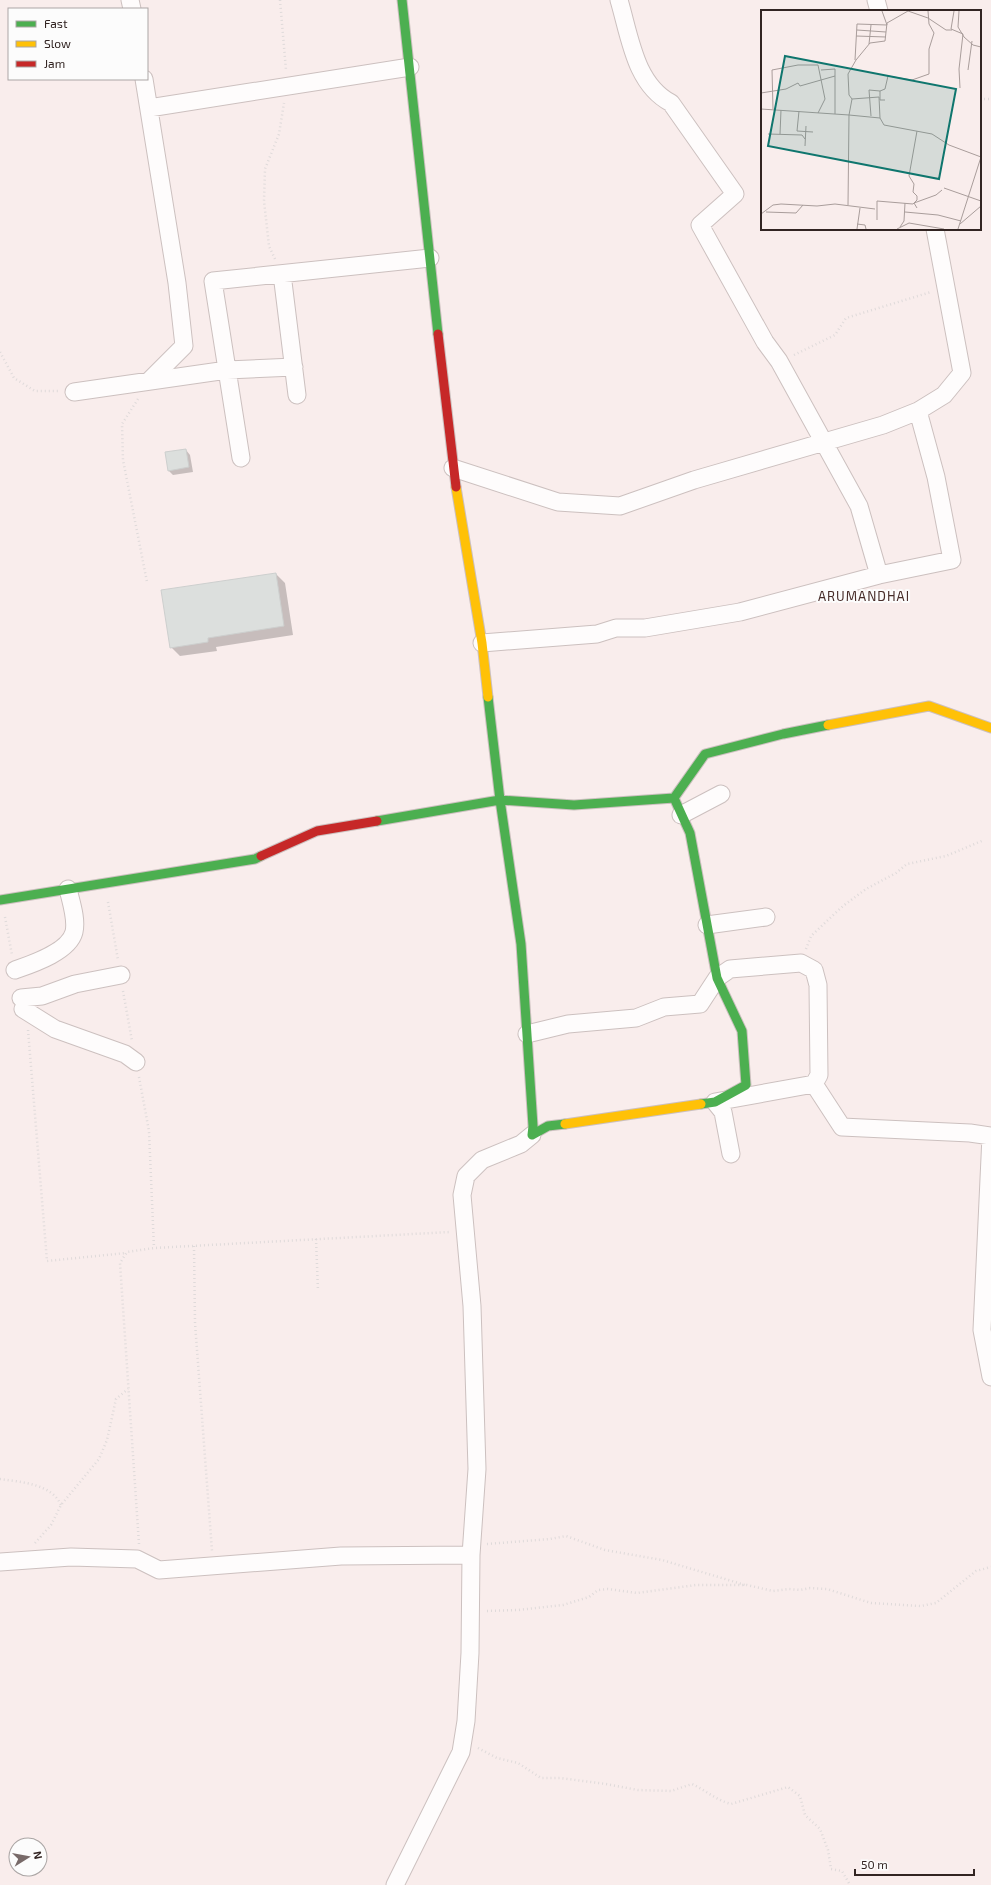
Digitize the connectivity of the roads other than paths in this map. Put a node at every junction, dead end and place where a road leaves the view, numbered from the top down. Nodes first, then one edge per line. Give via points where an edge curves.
1 (402, 0) edge
2 (619, 0) edge
3 (876, 0) edge
4 (879, 10) edge
5 (410, 67) junction
6 (144, 80) edge
7 (149, 108) junction
8 (935, 230) edge
9 (430, 258) junction
10 (282, 274) junction
11 (294, 367) junction
12 (227, 370) junction
13 (148, 381) junction
14 (74, 392) road end
15 (297, 395) dead end
16 (918, 411) junction
17 (824, 443) junction
18 (241, 458) dead end
19 (453, 468) junction
20 (879, 575) junction
21 (482, 643) junction
22 (991, 728) edge
23 (721, 794) dead end
24 (674, 798) junction
25 (500, 800) junction
26 (682, 815) junction
27 (68, 889) junction
28 (1, 900) edge
29 (766, 917) dead end
30 (707, 925) junction
31 (15, 970) road end
32 (121, 976) dead end
33 (717, 978) junction
34 (527, 1034) junction
35 (136, 1062) dead end
36 (814, 1084) junction
37 (715, 1102) junction
38 (532, 1135) junction
39 (731, 1154) dead end
40 (991, 1377) edge
41 (471, 1555) junction
42 (0, 1562) edge
43 (396, 1885) edge

1 - 5 street
2 - 17 street via 635,56 645,80 659,97 671,103 735,194 700,225
3 - 4 street
5 - 7 street
5 - 9 street
6 - 7 street
7 - 13 street via 177,283 184,346
8 - 16 street via 962,373 944,395
9 - 10 street
9 - 19 street
10 - 11 street
10 - 12 street via 213,281
11 - 12 street
11 - 15 street
12 - 13 street
12 - 18 street
13 - 14 street
16 - 17 street
16 - 20 street via 936,477 952,560
17 - 19 street via 694,480 620,506 558,502
17 - 20 street via 859,506
19 - 21 street
20 - 21 street via 740,612 645,628 616,628 597,634
21 - 25 street
22 - 24 street via 930,706 784,734 704,754
23 - 26 street
24 - 25 street via 574,804
24 - 26 street
25 - 27 street via 316,832 255,859
25 - 34 street via 521,944
26 - 30 street via 690,833
27 - 28 street
27 - 31 street via 74,918 74,933 63,948 45,959
29 - 30 street
30 - 33 street
32 - 35 street via 75,984 22,1004 55,1030 124,1054
33 - 34 street via 700,1004 664,1007 636,1018 568,1024
33 - 36 street via 730,969 801,963 814,970 818,985 819,1075
33 - 37 street via 742,1031 746,1085
34 - 38 street via 534,1126
36 - 37 street
36 - 40 street via 842,1127 991,1136 982,1330
37 - 38 street via 548,1126
37 - 39 street via 723,1112
38 - 41 street via 521,1144 482,1160 466,1176 462,1195 472,1306 477,1469
41 - 42 street via 341,1556 159,1570 137,1559 71,1557
41 - 43 street via 472,1611 461,1752

